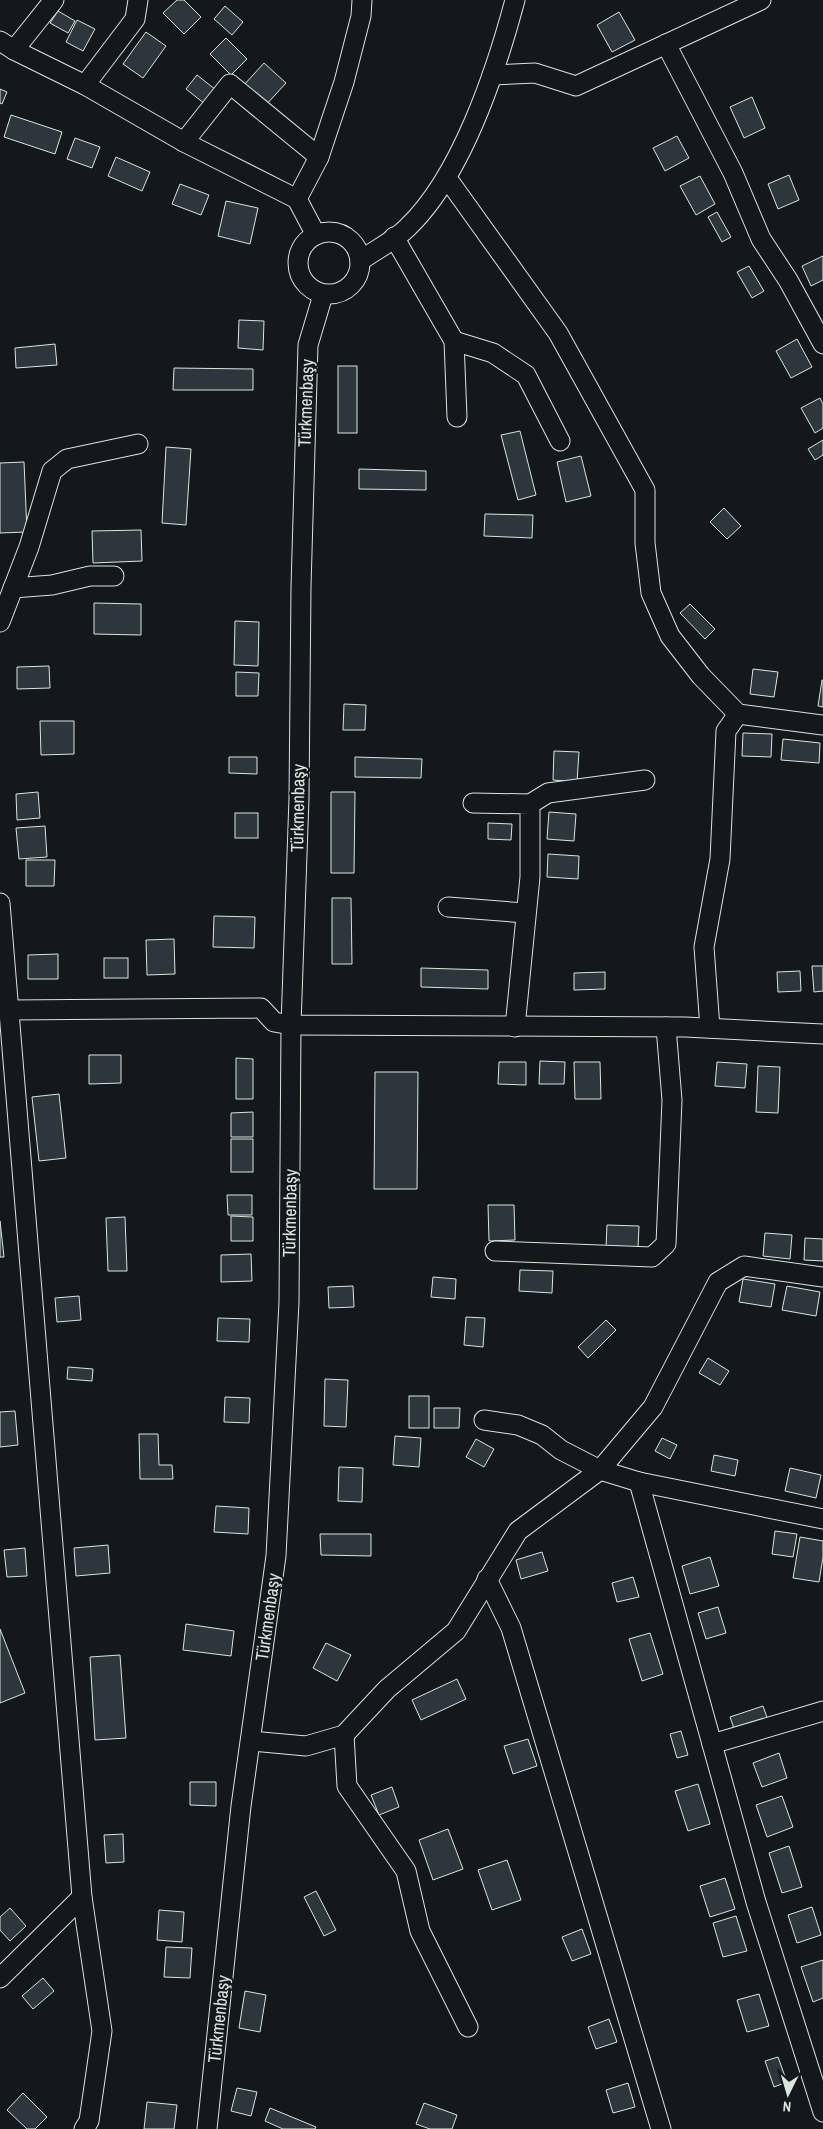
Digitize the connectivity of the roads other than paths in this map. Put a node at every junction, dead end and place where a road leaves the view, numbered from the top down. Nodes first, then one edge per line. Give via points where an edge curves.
1 (54, 0) edge
2 (138, 0) edge
3 (362, 0) edge
4 (515, 0) edge
5 (761, 0) edge
6 (666, 44) junction
7 (7, 46) edge
8 (492, 75) junction
9 (85, 85) junction
10 (184, 142) junction
11 (319, 157) junction
12 (447, 178) junction
13 (297, 199) junction
14 (316, 235) junction
15 (394, 237) junction
16 (360, 260) junction
17 (323, 295) junction
18 (454, 341) junction
19 (823, 344) edge
20 (457, 417) dead end
21 (560, 441) dead end
22 (138, 444) dead end
23 (114, 576) dead end
24 (13, 588) junction
25 (0, 622) edge
26 (738, 714) junction
27 (823, 725) edge
28 (645, 780) dead end
29 (473, 803) dead end
30 (530, 804) junction
31 (0, 904) edge
32 (448, 906) dead end
33 (525, 913) junction
34 (10, 1010) junction
35 (292, 1025) junction
36 (515, 1027) junction
37 (666, 1027) junction
38 (710, 1028) junction
39 (823, 1034) edge
40 (495, 1251) dead end
41 (823, 1277) edge
42 (484, 1420) dead end
43 (600, 1470) junction
44 (639, 1482) junction
45 (823, 1518) edge
46 (487, 1579) junction
47 (823, 1711) edge
48 (344, 1735) junction
49 (251, 1741) junction
50 (712, 1744) junction
51 (82, 1897) junction
52 (0, 1978) edge
53 (468, 2027) dead end
54 (823, 2112) edge
55 (84, 2129) edge
56 (207, 2129) edge
57 (661, 2129) edge

1 - 7 street
2 - 9 street via 135,19
3 - 11 street via 344,82
4 - 8 street
5 - 6 street
6 - 8 street via 576,86 535,73
6 - 19 street via 733,173 761,239
7 - 9 street
8 - 12 street
9 - 10 street
10 - 11 street via 230,84
10 - 13 street
11 - 13 street
12 - 15 street via 407,228
12 - 26 street via 558,333 645,490 645,543 652,593 670,636 700,676
13 - 14 street
14 - 16 street via 324,232 346,237 356,248
14 - 17 street via 304,243 298,255 297,268 309,289
15 - 16 street
15 - 18 street
16 - 17 street via 359,274 351,286 339,294
17 - 35 street, Türkmenbaşy via 308,345
18 - 20 street
18 - 21 street via 493,353 526,375
22 - 24 street via 67,459 52,471
23 - 24 street via 90,576 52,585
24 - 25 street
26 - 27 street
26 - 38 street via 726,731 720,859 704,947
28 - 30 street via 548,793
29 - 30 street
30 - 33 street via 530,877
31 - 34 street
32 - 33 street
33 - 36 street
34 - 35 street via 261,1008 274,1022
34 - 51 street
35 - 36 street
35 - 49 street, Türkmenbaşy via 289,1302 276,1556
36 - 37 street
37 - 38 street
37 - 40 street via 672,1100 666,1244 652,1257
38 - 39 street
41 - 43 street via 744,1266 718,1282 652,1407
42 - 43 street via 518,1425
43 - 44 street
43 - 46 street via 518,1531
44 - 45 street
44 - 50 street
46 - 48 street via 456,1631 387,1689
46 - 57 street via 511,1628
47 - 50 street
48 - 49 street via 306,1746
48 - 53 street via 347,1786 406,1871 420,1932
49 - 56 street, Türkmenbaşy
50 - 54 street via 756,1902
51 - 52 street
51 - 55 street via 102,2031 89,2122

